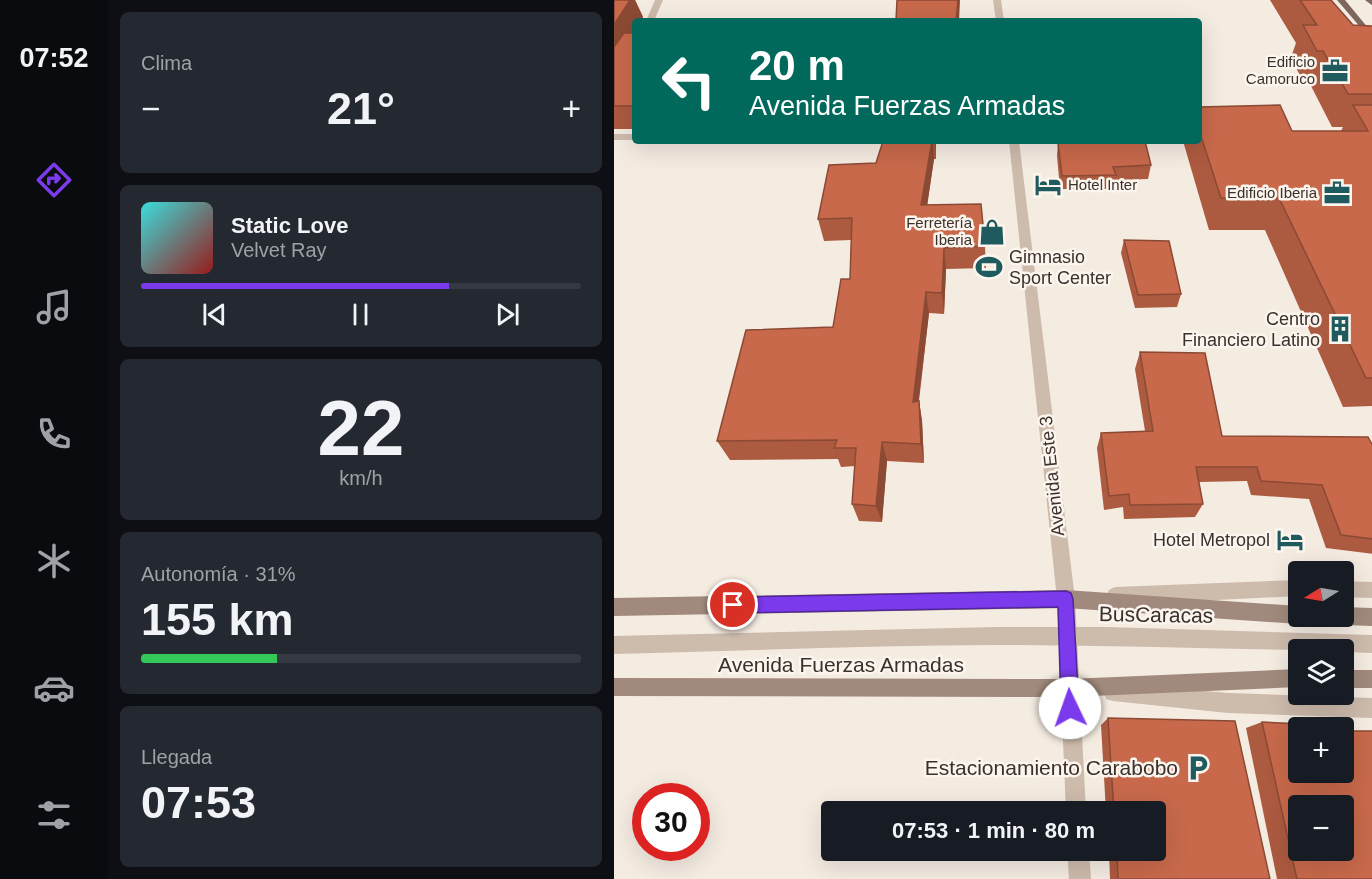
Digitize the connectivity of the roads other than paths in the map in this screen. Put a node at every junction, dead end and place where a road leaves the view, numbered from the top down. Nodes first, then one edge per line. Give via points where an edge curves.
1 (659, 0) edge
2 (997, 0) edge
3 (1341, 0) edge
4 (1369, 0) edge
5 (1373, 4) edge
6 (651, 18) edge
7 (1000, 18) edge
8 (1373, 40) edge
9 (614, 137) edge
10 (632, 137) edge
11 (1014, 144) edge
12 (1288, 588) edge
13 (1354, 589) edge
14 (1373, 590) edge
15 (1066, 599) junction
16 (614, 607) edge
17 (1288, 615) edge
18 (1354, 616) edge
19 (1373, 617) edge
20 (1066, 636) junction
21 (1373, 644) edge
22 (614, 645) edge
23 (1288, 678) edge
24 (1354, 679) edge
25 (1373, 680) edge
26 (614, 687) edge
27 (1069, 688) junction
28 (1373, 708) edge
29 (1075, 801) edge
30 (1079, 861) edge
31 (1080, 879) edge

1 - 6 street
2 - 7 street
3 - 8 main road
4 - 5 main road
9 - 10 street
11 - 15 street, Avenida Este 3
12 - 15 street
13 - 14 street
15 - 16 main road
15 - 17 main road
15 - 20 street, Avenida Este 3
18 - 19 main road
20 - 21 street, BusCaracas
20 - 22 street, BusCaracas
20 - 27 street, Avenida Este 3
23 - 27 main road, Avenida Fuerzas Armadas
24 - 25 main road
26 - 27 main road, Avenida Fuerzas Armadas
27 - 28 street via 1229,712
27 - 29 street, Avenida Este 3
30 - 31 street

